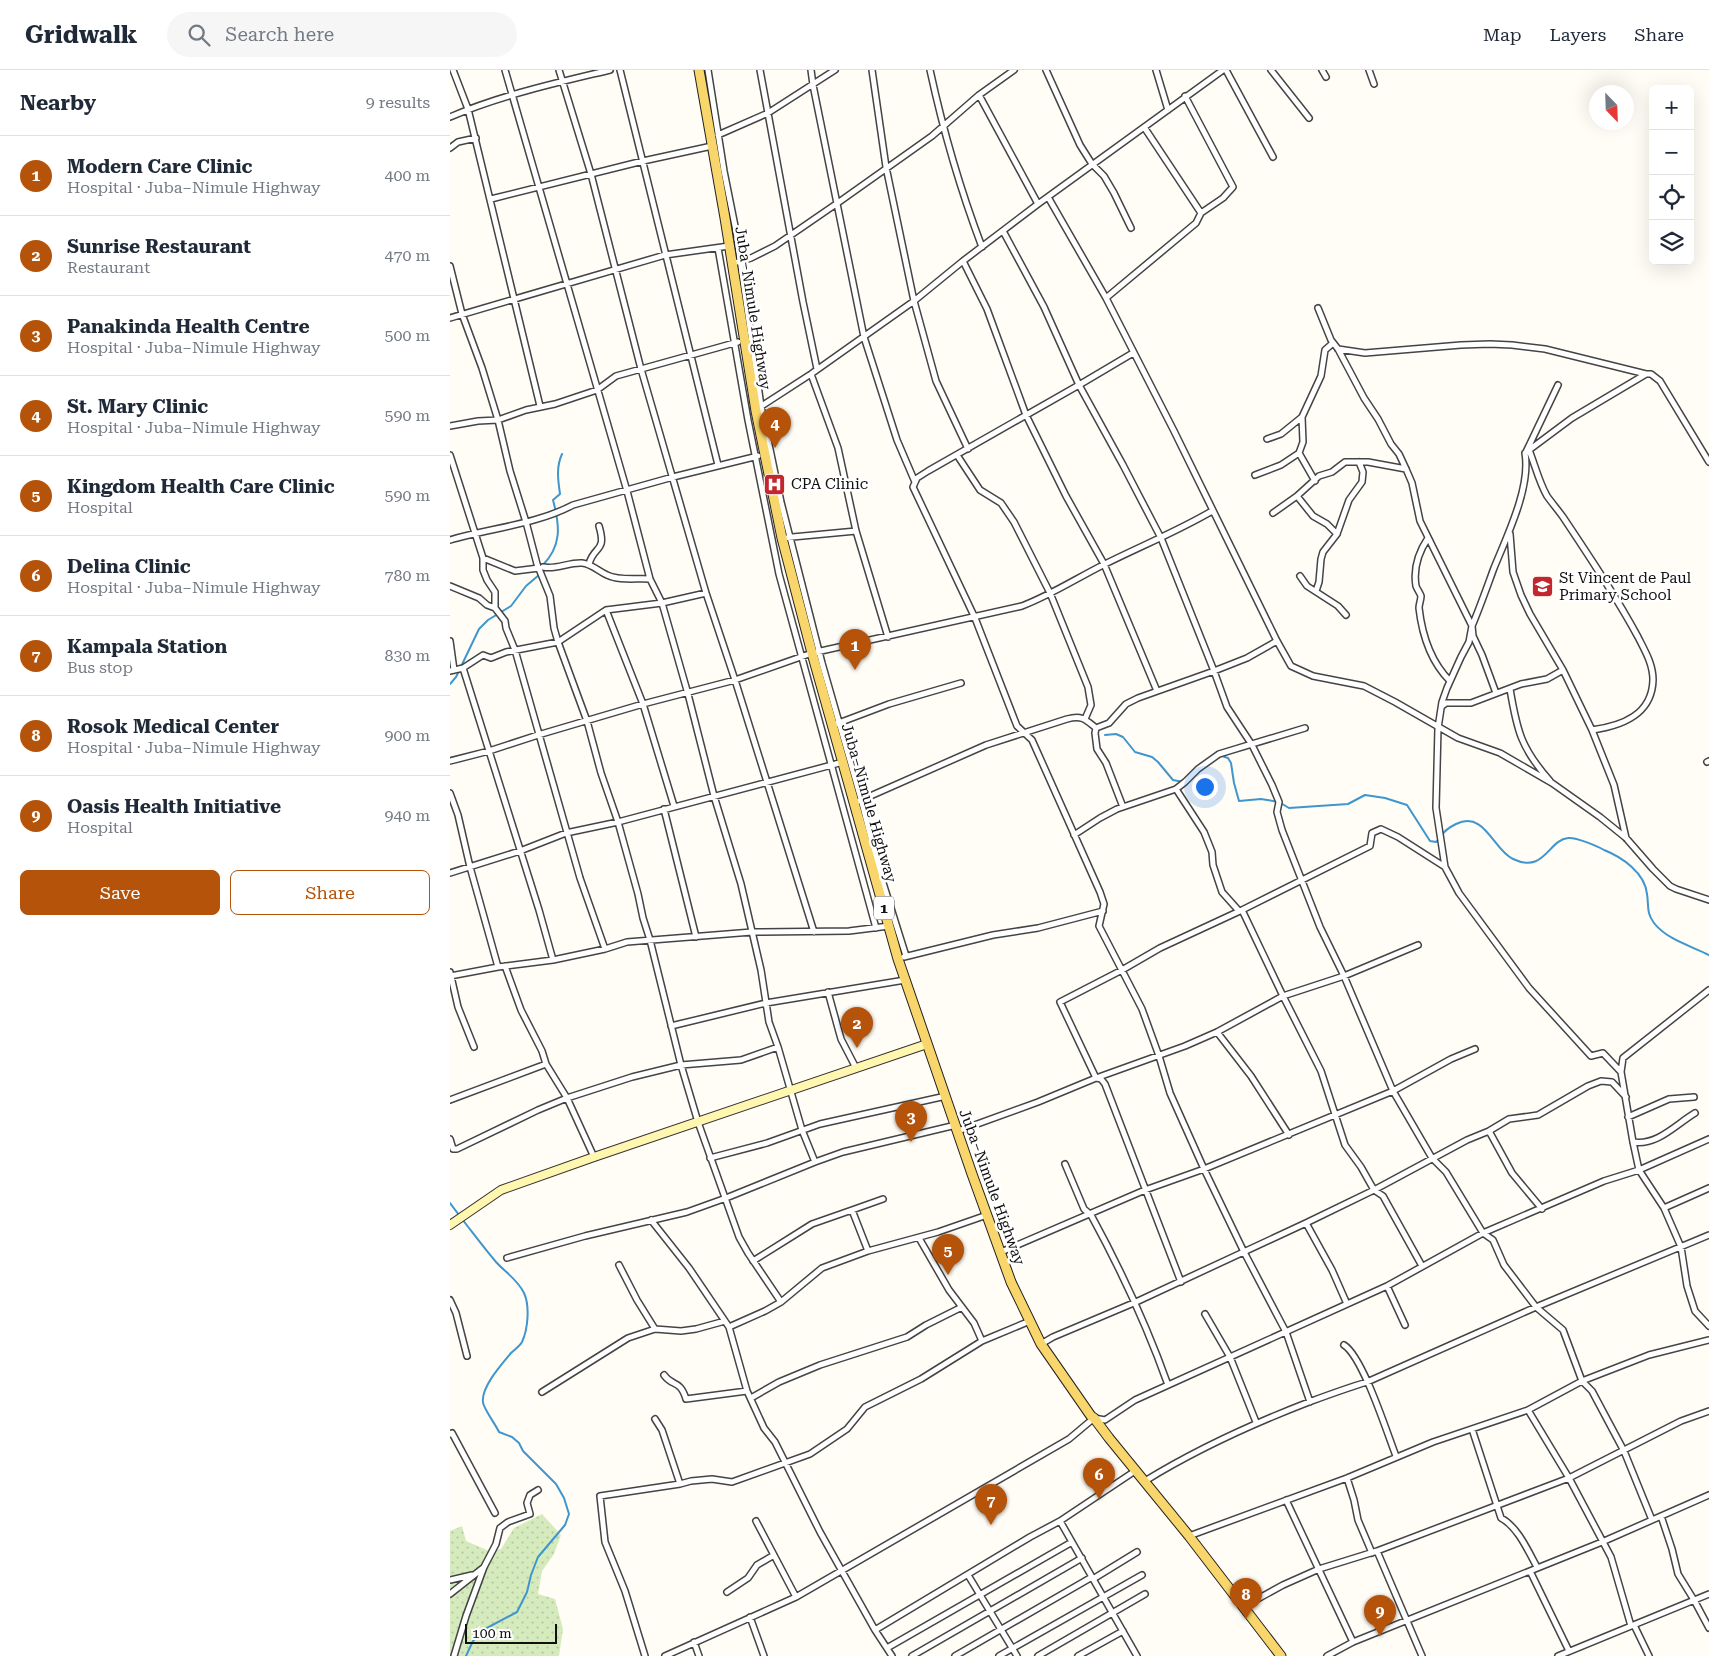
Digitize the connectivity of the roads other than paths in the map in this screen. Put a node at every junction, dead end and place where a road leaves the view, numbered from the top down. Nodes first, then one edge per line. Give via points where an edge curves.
1 (453, 70) edge
2 (505, 70) edge
3 (559, 70) edge
4 (610, 70) edge
5 (620, 70) edge
6 (699, 70) edge
7 (708, 70) edge
8 (760, 70) edge
9 (812, 70) edge
10 (835, 70) edge
11 (872, 70) edge
12 (930, 70) edge
13 (1014, 70) edge
14 (1046, 70) edge
15 (1156, 70) edge
16 (1224, 70) edge
17 (1271, 70) edge
18 (1322, 70) edge
19 (1368, 70) edge
20 (1326, 77) dead end
21 (563, 81) junction
22 (1374, 84) dead end
23 (813, 85) junction
24 (512, 94) junction
25 (979, 95) junction
26 (1186, 96) junction
27 (468, 109) junction
28 (1168, 110) junction
29 (768, 113) junction
30 (450, 117) edge
31 (1309, 118) dead end
32 (1144, 127) junction
33 (942, 128) junction
34 (718, 136) junction
35 (476, 138) junction
36 (712, 146) junction
37 (450, 148) edge
38 (1273, 157) dead end
39 (643, 160) junction
40 (1092, 164) junction
41 (886, 167) junction
42 (591, 174) junction
43 (538, 187) junction
44 (1048, 197) junction
45 (491, 199) junction
46 (836, 204) junction
47 (1038, 204) junction
48 (1201, 214) junction
49 (1131, 228) dead end
50 (1003, 231) junction
51 (790, 235) junction
52 (730, 246) junction
53 (982, 247) junction
54 (718, 248) junction
55 (665, 255) junction
56 (963, 261) junction
57 (736, 263) junction
58 (450, 266) edge
59 (616, 270) junction
60 (566, 284) junction
61 (1106, 298) junction
62 (514, 300) junction
63 (914, 301) junction
64 (1318, 308) dead end
65 (462, 314) junction
66 (450, 318) edge
67 (864, 337) junction
68 (740, 342) junction
69 (1333, 343) junction
70 (1338, 350) junction
71 (1133, 353) junction
72 (692, 356) junction
73 (641, 369) junction
74 (817, 369) junction
75 (811, 374) junction
76 (1646, 374) junction
77 (1080, 385) junction
78 (1558, 385) dead end
79 (597, 390) junction
80 (540, 406) junction
81 (758, 408) junction
82 (1026, 415) junction
83 (1302, 417) junction
84 (498, 420) junction
85 (450, 426) edge
86 (1267, 439) dead end
87 (968, 449) junction
88 (1527, 451) junction
89 (1299, 453) junction
90 (450, 455) edge
91 (957, 455) junction
92 (760, 456) junction
93 (1359, 462) junction
94 (1709, 462) edge
95 (718, 466) junction
96 (1406, 469) junction
97 (1255, 475) dead end
98 (673, 477) junction
99 (1315, 481) junction
100 (915, 482) junction
101 (627, 491) junction
102 (1297, 496) junction
103 (1212, 511) junction
104 (1273, 513) dead end
105 (526, 522) junction
106 (599, 526) dead end
107 (1509, 531) junction
108 (856, 532) junction
109 (474, 533) junction
110 (1337, 534) junction
111 (786, 538) junction
112 (1160, 538) junction
113 (1428, 538) junction
114 (450, 540) edge
115 (483, 558) junction
116 (588, 564) junction
117 (1104, 564) junction
118 (541, 568) junction
119 (790, 572) junction
120 (779, 574) junction
121 (1300, 576) dead end
122 (650, 579) junction
123 (450, 586) edge
124 (1316, 591) junction
125 (1050, 593) junction
126 (706, 594) junction
127 (662, 603) junction
128 (495, 608) junction
129 (606, 610) junction
130 (1346, 615) dead end
131 (975, 618) junction
132 (1472, 626) junction
133 (888, 637) junction
134 (450, 641) edge
135 (1277, 641) junction
136 (558, 642) junction
137 (515, 650) junction
138 (815, 652) junction
139 (801, 656) junction
140 (463, 668) junction
141 (452, 670) edge
142 (1563, 670) junction
143 (1214, 671) junction
144 (735, 680) junction
145 (1450, 682) junction
146 (961, 683) dead end
147 (1510, 689) junction
148 (1157, 691) junction
149 (1496, 693) junction
150 (688, 694) junction
151 (643, 704) junction
152 (1441, 706) junction
153 (1085, 718) junction
154 (586, 720) junction
155 (836, 724) junction
156 (1096, 728) junction
157 (1305, 728) dead end
158 (1438, 728) junction
159 (1592, 730) junction
160 (1024, 732) junction
161 (538, 735) junction
162 (1252, 746) junction
163 (489, 751) junction
164 (450, 762) edge
165 (843, 762) junction
166 (832, 764) junction
167 (766, 783) junction
168 (1552, 784) junction
169 (1176, 788) junction
170 (450, 793) edge
171 (714, 796) junction
172 (858, 801) junction
173 (674, 806) junction
174 (1122, 806) junction
175 (664, 809) junction
176 (618, 822) junction
177 (566, 833) junction
178 (1074, 835) junction
179 (1626, 838) junction
180 (520, 850) junction
181 (470, 867) junction
182 (1446, 867) junction
183 (450, 873) edge
184 (1302, 880) junction
185 (1709, 900) edge
186 (1241, 910) junction
187 (1103, 911) junction
188 (889, 926) junction
189 (876, 928) junction
190 (752, 932) junction
191 (814, 932) junction
192 (696, 936) junction
193 (650, 940) junction
194 (1418, 945) dead end
195 (605, 949) junction
196 (902, 958) junction
197 (553, 960) junction
198 (505, 966) junction
199 (498, 967) junction
200 (1122, 970) junction
201 (450, 974) edge
202 (1344, 976) junction
203 (905, 980) junction
204 (1709, 990) edge
205 (828, 992) junction
206 (1283, 996) junction
207 (766, 1003) junction
208 (671, 1026) junction
209 (1217, 1032) junction
210 (927, 1044) junction
211 (474, 1047) dead end
212 (778, 1047) junction
213 (1474, 1049) dead end
214 (1159, 1056) junction
215 (546, 1064) junction
216 (681, 1065) junction
217 (856, 1068) junction
218 (1621, 1072) junction
219 (1096, 1078) junction
220 (791, 1091) junction
221 (1394, 1091) junction
222 (946, 1096) junction
223 (1694, 1096) dead end
224 (1626, 1097) junction
225 (567, 1098) junction
226 (450, 1100) edge
227 (1695, 1113) dead end
228 (1336, 1115) junction
229 (1628, 1117) junction
230 (698, 1122) junction
231 (957, 1128) junction
232 (802, 1130) junction
233 (1489, 1131) junction
234 (1289, 1135) junction
235 (450, 1139) edge
236 (1709, 1139) edge
237 (1633, 1142) junction
238 (594, 1156) junction
239 (710, 1158) junction
240 (1432, 1158) junction
241 (814, 1162) junction
242 (1065, 1164) dead end
243 (1204, 1169) junction
244 (1639, 1170) junction
245 (1709, 1188) edge
246 (1144, 1190) junction
247 (1374, 1190) junction
248 (726, 1198) junction
249 (883, 1199) dead end
250 (1664, 1208) junction
251 (1542, 1209) junction
252 (852, 1210) junction
253 (987, 1215) junction
254 (1091, 1215) junction
255 (651, 1220) junction
256 (1306, 1223) junction
257 (450, 1225) edge
258 (1483, 1233) junction
259 (1709, 1235) edge
260 (919, 1238) junction
261 (1681, 1247) junction
262 (868, 1251) junction
263 (1001, 1252) junction
264 (1244, 1252) junction
265 (507, 1258) dead end
266 (753, 1261) junction
267 (619, 1265) dead end
268 (1422, 1266) junction
269 (1181, 1282) junction
270 (1387, 1286) junction
271 (450, 1300) edge
272 (781, 1302) junction
273 (1136, 1302) junction
274 (1347, 1304) junction
275 (962, 1307) junction
276 (1536, 1307) junction
277 (1205, 1314) dead end
278 (725, 1321) junction
279 (1030, 1321) junction
280 (1405, 1325) dead end
281 (1709, 1326) edge
282 (729, 1327) junction
283 (656, 1328) junction
284 (1286, 1332) junction
285 (1709, 1340) edge
286 (982, 1341) junction
287 (1041, 1344) junction
288 (1344, 1345) dead end
289 (467, 1356) dead end
290 (1230, 1357) junction
291 (664, 1375) dead end
292 (1582, 1381) junction
293 (1367, 1382) junction
294 (1168, 1385) junction
295 (746, 1391) junction
296 (542, 1392) dead end
297 (751, 1398) junction
298 (1310, 1402) junction
299 (1528, 1410) junction
300 (1709, 1411) edge
301 (1094, 1418) junction
302 (655, 1419) dead end
303 (1256, 1422) junction
304 (1472, 1430) junction
305 (451, 1433) edge
306 (1624, 1451) junction
307 (1396, 1456) junction
308 (786, 1462) junction
309 (465, 1463) dead end
310 (1135, 1470) junction
311 (1347, 1478) junction
312 (1569, 1478) junction
313 (1145, 1481) junction
314 (680, 1484) junction
315 (538, 1490) dead end
316 (1708, 1497) edge
317 (1286, 1500) junction
318 (1496, 1506) junction
319 (495, 1513) dead end
320 (1660, 1516) junction
321 (756, 1520) dead end
322 (1652, 1520) junction
323 (1060, 1521) junction
324 (1190, 1536) junction
325 (1072, 1542) junction
326 (1602, 1542) junction
327 (1138, 1552) dead end
328 (1374, 1552) junction
329 (774, 1554) junction
330 (1082, 1558) junction
331 (484, 1567) junction
332 (1537, 1568) junction
333 (1319, 1569) junction
334 (841, 1570) junction
335 (1530, 1570) junction
336 (475, 1575) junction
337 (968, 1575) junction
338 (1142, 1575) dead end
339 (1093, 1578) junction
340 (450, 1580) edge
341 (728, 1592) dead end
342 (450, 1594) edge
343 (1145, 1594) dead end
344 (1709, 1594) edge
345 (980, 1595) junction
346 (1103, 1596) junction
347 (796, 1597) junction
348 (1694, 1600) junction
349 (1243, 1607) junction
350 (989, 1611) junction
351 (1113, 1613) junction
352 (750, 1617) junction
353 (1406, 1620) junction
354 (1633, 1625) junction
355 (1709, 1628) edge
356 (875, 1630) junction
357 (1000, 1630) junction
358 (1123, 1631) junction
359 (694, 1642) junction
360 (1353, 1642) junction
361 (887, 1648) junction
362 (1013, 1648) junction
363 (1572, 1650) junction
364 (890, 1655) edge
365 (454, 1656) edge
366 (645, 1656) edge
367 (665, 1656) edge
368 (698, 1656) edge
369 (764, 1656) edge
370 (912, 1656) edge
371 (955, 1656) edge
372 (999, 1656) edge
373 (1017, 1656) edge
374 (1038, 1656) edge
375 (1078, 1656) edge
376 (1137, 1656) edge
377 (1281, 1656) edge
378 (1328, 1656) edge
379 (1422, 1656) edge
380 (1558, 1656) edge
381 (1578, 1656) edge
382 (1649, 1656) edge

1 - 27 street
2 - 24 street
3 - 21 street
4 - 21 street
5 - 39 street
6 - 36 main road, Juba–Nimule Highway / 1
7 - 34 street
8 - 29 street
9 - 23 street
10 - 23 street
11 - 41 street
12 - 33 street
13 - 25 street
14 - 40 street
15 - 28 street
16 - 26 street
16 - 38 street
17 - 31 street
18 - 20 street
19 - 22 street
21 - 24 street
21 - 42 street
23 - 29 street
23 - 46 street
24 - 27 street
24 - 43 street
25 - 33 street
25 - 47 street
26 - 28 street
26 - 48 street via 1233,187
27 - 30 street
27 - 35 street
28 - 32 street
29 - 34 street
29 - 51 street
32 - 40 street
32 - 48 street
33 - 41 street
33 - 53 street
34 - 57 street
35 - 37 street via 458,142
35 - 45 street
36 - 39 street
36 - 52 main road, Juba–Nimule Highway / 1
39 - 42 street
39 - 55 street
40 - 44 street
40 - 49 street via 1104,176
41 - 46 street
41 - 63 street
42 - 43 street
42 - 59 street
43 - 45 street
43 - 60 street
44 - 47 street
44 - 61 street
45 - 62 street
46 - 51 street
46 - 67 street
47 - 50 street
48 - 61 street via 1196,223
50 - 53 street
50 - 77 street via 1044,307
51 - 57 street via 775,246
51 - 74 street
52 - 54 street
52 - 57 main road, Juba–Nimule Highway / 1
53 - 56 street
54 - 55 street
54 - 68 street
55 - 59 street
55 - 72 street
56 - 63 street
56 - 82 street via 987,309
57 - 68 main road, Juba–Nimule Highway / 1
57 - 81 street
58 - 65 street
59 - 60 street
59 - 73 street
60 - 62 street
60 - 79 street
61 - 71 street
62 - 65 street
62 - 80 street
63 - 67 street
63 - 87 street via 936,381
64 - 69 street
65 - 66 street
65 - 84 street
67 - 74 street
67 - 100 street via 897,440
68 - 72 street
68 - 81 main road, Juba–Nimule Highway / 1
68 - 92 street
69 - 70 street
69 - 83 street via 1324,350 1321,376
70 - 76 street via 1365,353 1480,344 1512,345 1544,349
70 - 96 street
71 - 77 street
71 - 103 street
72 - 73 street
72 - 95 street
73 - 79 street via 616,376
73 - 98 street
74 - 75 street
75 - 81 street
75 - 108 street via 838,448
76 - 88 street via 1572,418
76 - 94 street via 1660,380
77 - 82 street
77 - 112 street
78 - 88 street
79 - 80 street
79 - 101 street
80 - 84 street
81 - 92 main road, Juba–Nimule Highway / 1
81 - 111 street via 781,502
82 - 87 street
82 - 117 street
83 - 86 street via 1281,434
83 - 89 street
84 - 85 street
84 - 105 street
87 - 91 street
88 - 107 street via 1523,488
88 - 159 street via 1548,497 1611,591 1650,661 1652,689 1643,710 1617,726
89 - 97 street via 1282,465
89 - 99 street
90 - 109 street
91 - 100 street
91 - 125 street via 980,490 1001,503 1007,511
92 - 95 street
92 - 111 main road, Juba–Nimule Highway / 1
92 - 120 street
93 - 96 street
93 - 99 street via 1342,463
93 - 110 street via 1362,482 1349,500
95 - 98 street
96 - 113 street
98 - 101 street
98 - 126 street
99 - 102 street
100 - 131 street via 916,494
101 - 105 street
101 - 122 street
102 - 104 street
102 - 110 street via 1313,516
103 - 112 street
103 - 135 street
105 - 109 street
105 - 118 street
106 - 116 street via 602,546
107 - 132 street
107 - 142 street via 1513,572 1521,595
108 - 111 street
108 - 133 street
109 - 114 street
109 - 115 street
110 - 124 street via 1320,559
111 - 119 main road, Juba–Nimule Highway / 1
111 - 138 street
112 - 117 street
112 - 143 street
113 - 132 street
113 - 145 street via 1415,565 1422,628 1432,655
115 - 118 street via 515,571
115 - 128 street via 483,570 495,592
116 - 118 street
116 - 122 street via 618,578
117 - 125 street
117 - 148 street
118 - 136 street via 550,596
119 - 120 street
119 - 138 main road, Juba–Nimule Highway / 1
120 - 139 street
121 - 124 street via 1307,586
122 - 127 street
123 - 128 street
124 - 130 street
125 - 131 street via 1022,606
125 - 153 street via 1088,688 1091,705
126 - 127 street
126 - 144 street
127 - 129 street
127 - 150 street
128 - 137 street via 506,621
129 - 136 street
129 - 151 street
131 - 133 street
131 - 160 street via 1017,726
132 - 145 street via 1469,642
132 - 149 street
133 - 138 street
134 - 141 street
135 - 143 street
135 - 158 street via 1291,666 1314,676 1370,688
136 - 137 street
136 - 154 street
137 - 140 street via 491,658 483,655
137 - 161 street
138 - 139 street
138 - 155 main road, Juba–Nimule Highway / 1
139 - 144 street
139 - 166 street
140 - 141 street
140 - 163 street
142 - 147 street via 1547,679
142 - 159 street
143 - 148 street
143 - 162 street via 1227,707
144 - 150 street
144 - 167 street
145 - 152 street
146 - 155 street
147 - 149 street
147 - 168 street via 1524,747
148 - 156 street via 1126,704 1109,723
149 - 152 street via 1470,703
150 - 151 street
150 - 171 street
151 - 154 street
151 - 173 street
152 - 158 street
153 - 156 street
153 - 160 street via 1077,716
154 - 161 street
154 - 176 street
155 - 165 main road, Juba–Nimule Highway / 1
155 - 172 street
156 - 174 street via 1097,749 1106,763
157 - 162 street
158 - 168 street via 1500,753
158 - 182 street via 1436,808
159 - 179 street via 1614,785
160 - 172 street
160 - 178 street via 1032,740
161 - 163 street
161 - 177 street
162 - 169 street via 1219,754
162 - 184 street via 1272,785 1278,802 1276,812
163 - 164 street
163 - 180 street
165 - 166 street
165 - 172 main road, Juba–Nimule Highway / 1
166 - 167 street
166 - 189 street
167 - 171 street
167 - 191 street
168 - 179 street
169 - 174 street
169 - 186 street via 1212,852 1222,892
170 - 181 street
171 - 173 street
171 - 190 street
172 - 188 main road, Juba–Nimule Highway / 1
172 - 196 street via 880,870
173 - 175 street
174 - 178 street
175 - 176 street
175 - 192 street
176 - 177 street
176 - 193 street
177 - 180 street
177 - 195 street
178 - 187 street via 1100,892
179 - 185 street via 1670,886
180 - 181 street
180 - 197 street
181 - 183 street
181 - 199 street
182 - 184 street via 1398,836 1381,829 1372,833 1370,846
182 - 218 street via 1459,893 1529,988 1591,1056 1603,1053
184 - 186 street
184 - 202 street
186 - 200 street via 1160,948
186 - 206 street
187 - 196 street
187 - 200 street via 1099,926
188 - 189 street
188 - 196 main road, Juba–Nimule Highway / 1
189 - 191 street
190 - 191 street
190 - 192 street
190 - 207 street
192 - 193 street
193 - 195 street via 627,942
193 - 208 street
194 - 202 street
195 - 197 street
196 - 203 main road, Juba–Nimule Highway / 1
197 - 198 street
198 - 199 street
198 - 215 street
199 - 201 street
200 - 214 street via 1142,1009
200 - 219 street via 1060,1002
201 - 211 street via 458,1007
202 - 206 street
202 - 221 street
203 - 205 street
203 - 210 main road, Juba–Nimule Highway / 1
204 - 218 street via 1623,1058
205 - 207 street
205 - 217 street via 841,1039
206 - 209 street
206 - 228 street via 1321,1071
207 - 208 street
207 - 212 street
208 - 216 street
209 - 214 street
209 - 234 street via 1251,1076
210 - 217 street
210 - 222 main road, Juba–Nimule Highway / 1
212 - 216 street via 741,1060
212 - 220 street
213 - 221 street
214 - 219 street
214 - 243 street via 1170,1093
215 - 225 street
215 - 226 street
216 - 225 street
216 - 230 street
217 - 220 street
218 - 224 street
219 - 231 street via 1038,1102
219 - 246 street via 1105,1084
220 - 230 street
220 - 232 street
221 - 228 street
221 - 240 street
222 - 231 main road, Juba–Nimule Highway / 1
222 - 232 street
223 - 229 street via 1669,1100
224 - 229 street
224 - 233 street via 1612,1082 1601,1081 1538,1116 1510,1119
225 - 235 street via 457,1149 453,1149
225 - 238 street
227 - 237 street via 1654,1140
228 - 234 street
228 - 247 street via 1345,1145
229 - 237 street
230 - 238 street
230 - 239 street
231 - 241 street via 902,1137
231 - 253 main road, Juba–Nimule Highway / 1
232 - 239 street
232 - 241 street
233 - 240 street
233 - 251 street via 1512,1173
234 - 243 street
236 - 244 street
237 - 244 street
238 - 257 street via 502,1190
239 - 248 street
240 - 247 street
240 - 258 street via 1446,1172
241 - 248 street
242 - 254 street via 1084,1209
243 - 246 street
243 - 264 street
244 - 250 street
244 - 251 street via 1604,1181
245 - 250 street
246 - 254 street
246 - 269 street
247 - 256 street
247 - 268 street via 1383,1196
248 - 255 street
248 - 266 street
249 - 252 street
250 - 261 street
251 - 258 street
252 - 262 street
252 - 266 street via 812,1224
253 - 260 street
253 - 263 main road, Juba–Nimule Highway / 1
254 - 263 street
254 - 273 street
255 - 265 street
255 - 278 street
256 - 264 street
256 - 274 street
258 - 268 street
258 - 276 street via 1493,1240 1504,1265
259 - 261 street
260 - 262 street
260 - 275 street
261 - 276 street
261 - 281 street via 1695,1311
262 - 272 street via 822,1268
263 - 279 main road, Juba–Nimule Highway / 1
264 - 269 street
264 - 284 street
266 - 272 street
267 - 283 street
268 - 270 street
269 - 273 street
270 - 274 street
270 - 280 street
271 - 289 street
272 - 282 street
273 - 287 street
273 - 294 street
274 - 284 street
275 - 286 street
275 - 297 street via 907,1336 820,1365
276 - 292 street via 1562,1330
276 - 293 street
277 - 290 street
278 - 282 street
278 - 283 street via 696,1329
279 - 286 street
279 - 287 main road, Juba–Nimule Highway / 1
282 - 295 street
283 - 296 street via 628,1338
284 - 290 street
284 - 298 street
285 - 292 street via 1649,1355
286 - 308 street via 921,1379 865,1407 848,1429 810,1454
287 - 301 main road, Juba–Nimule Highway / 1
288 - 293 street via 1354,1354
290 - 294 street
290 - 303 street
291 - 295 street via 667,1380 679,1384 686,1398
292 - 299 street
292 - 306 street via 1592,1391
293 - 298 street
293 - 307 street
294 - 301 street via 1135,1400 1105,1420
295 - 297 street
297 - 308 street via 764,1428
298 - 303 street
299 - 304 street
299 - 312 street
300 - 306 street via 1681,1421
301 - 310 main road, Juba–Nimule Highway / 1
301 - 334 street via 1069,1439
302 - 314 street via 662,1430
303 - 313 street via 1193,1452
304 - 307 street
304 - 318 street
305 - 309 street
305 - 319 street
306 - 312 street
306 - 322 street
307 - 311 street
308 - 314 street via 732,1482 712,1479
308 - 334 street
310 - 313 main road, Juba–Nimule Highway / 1
310 - 323 street
311 - 317 street
311 - 328 street via 1358,1520
312 - 318 street
312 - 326 street
313 - 324 main road, Juba–Nimule Highway / 1
314 - 366 street via 600,1496 606,1542
315 - 331 street via 530,1495 527,1503 530,1514 500,1528
316 - 320 street
317 - 324 street
317 - 333 street
318 - 328 street
318 - 332 street
320 - 322 street
320 - 348 street via 1678,1574
321 - 329 street
322 - 326 street
323 - 325 street
323 - 337 street
324 - 349 main road, Juba–Nimule Highway / 1
325 - 330 street
325 - 345 street
326 - 332 street
326 - 354 street via 1611,1557
327 - 339 street
328 - 333 street
328 - 353 street
329 - 341 street
329 - 347 street
330 - 339 street
330 - 350 street
331 - 336 street
331 - 365 street
332 - 335 street
333 - 349 street
333 - 360 street
334 - 347 street
334 - 356 street
335 - 353 street
335 - 363 street
336 - 340 street
336 - 342 street
337 - 345 street
337 - 356 street
338 - 346 street
339 - 346 street
339 - 357 street
343 - 351 street
344 - 348 street
345 - 350 street
345 - 361 street
346 - 351 street
346 - 362 street
347 - 352 street
348 - 354 street
348 - 355 street
349 - 377 main road, Juba–Nimule Highway / 1
350 - 357 street
350 - 370 street
351 - 358 street
351 - 374 street
352 - 359 street
352 - 369 street
353 - 360 street
353 - 379 street
354 - 363 street
354 - 382 street
356 - 361 street
357 - 362 street
357 - 371 street
358 - 375 street
358 - 376 street
359 - 367 street
359 - 368 street
360 - 378 street
361 - 364 street
362 - 372 street
362 - 373 street
363 - 380 street
363 - 381 street

